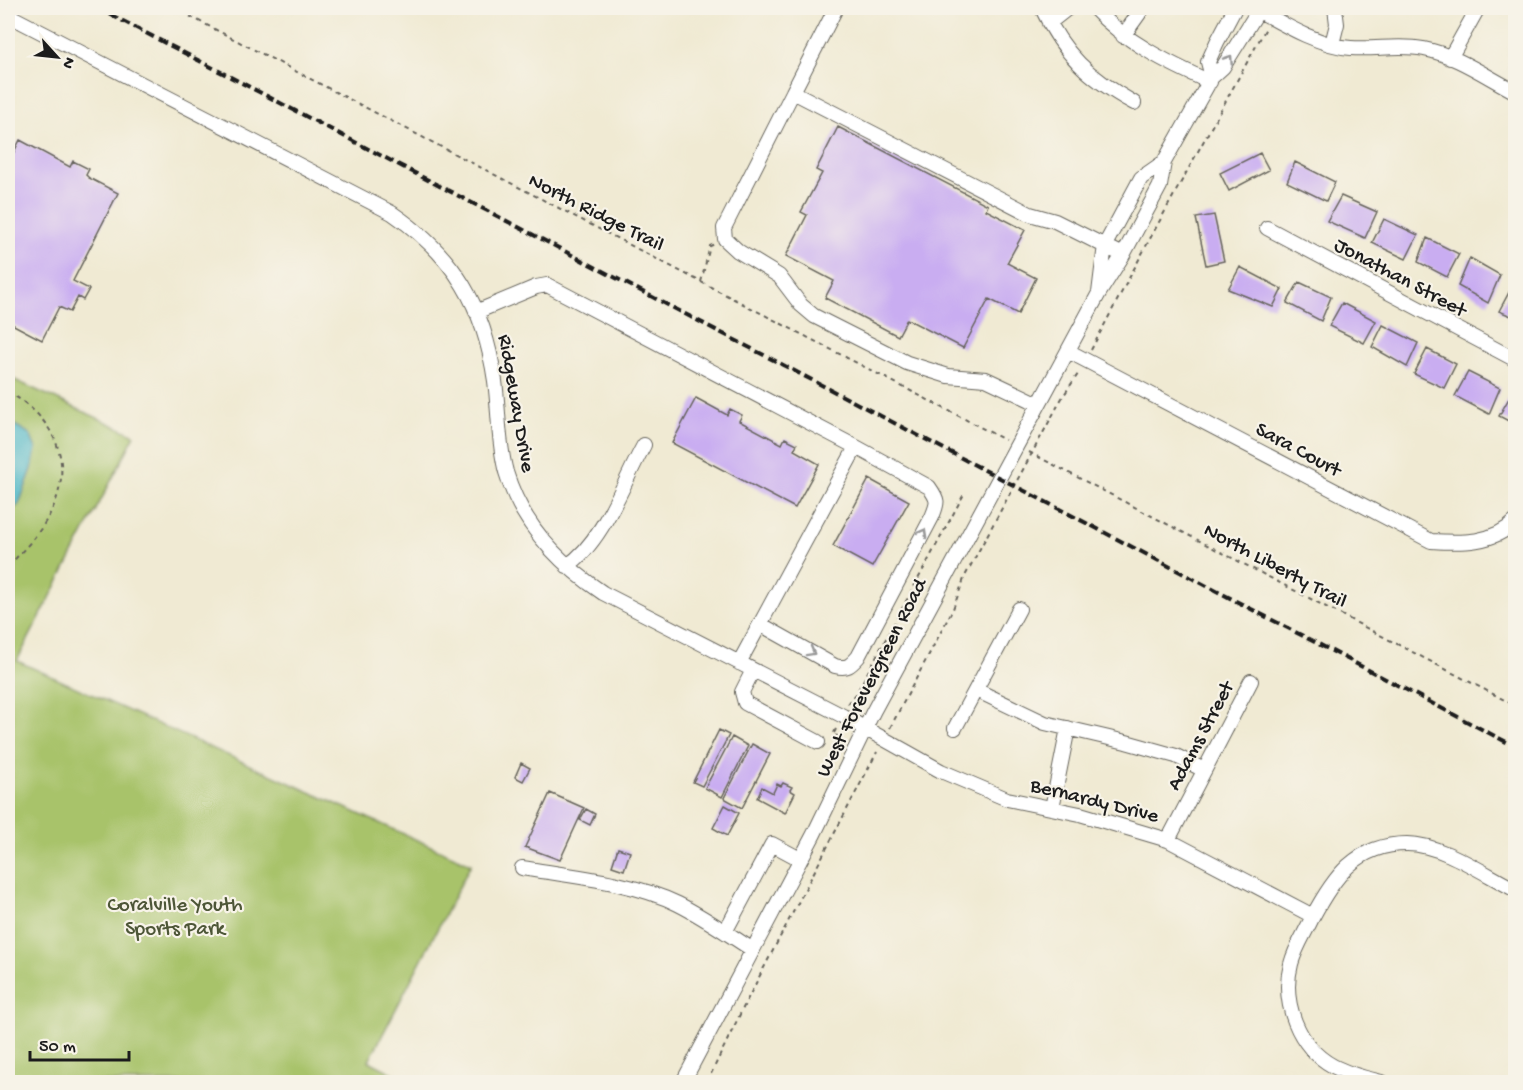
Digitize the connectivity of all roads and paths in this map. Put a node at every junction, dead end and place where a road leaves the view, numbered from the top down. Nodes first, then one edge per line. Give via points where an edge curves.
1 (174, 8) edge
2 (836, 8) edge
3 (1042, 8) edge
4 (1068, 8) edge
5 (1094, 8) edge
6 (1143, 8) edge
7 (1235, 8) edge
8 (1257, 8) edge
9 (1335, 8) edge
10 (1475, 13) edge
11 (8, 15) edge
12 (1273, 17) junction
13 (1049, 23) junction
14 (1124, 36) junction
15 (1332, 44) junction
16 (1450, 58) junction
17 (1211, 79) junction
18 (793, 92) junction
19 (1515, 92) edge
20 (1134, 103) dead end
21 (1164, 162) junction
22 (1267, 228) dead end
23 (725, 239) junction
24 (1105, 245) junction
25 (1123, 255) junction
26 (701, 282) junction
27 (1099, 293) junction
28 (476, 312) junction
29 (1093, 346) dead end
30 (1068, 351) junction
31 (1515, 360) edge
32 (1078, 374) dead end
33 (8, 392) edge
34 (1039, 404) junction
35 (1007, 441) dead end
36 (644, 445) dead end
37 (856, 447) junction
38 (1024, 450) dead end
39 (1032, 454) junction
40 (964, 494) dead end
41 (1515, 521) edge
42 (567, 566) junction
43 (8, 567) edge
44 (1019, 609) dead end
45 (760, 624) junction
46 (739, 663) junction
47 (753, 670) junction
48 (1251, 681) dead end
49 (976, 690) junction
50 (848, 705) dead end
51 (1515, 706) edge
52 (865, 728) junction
53 (890, 728) dead end
54 (955, 728) dead end
55 (1068, 728) junction
56 (836, 729) dead end
57 (842, 737) dead end
58 (818, 742) dead end
59 (879, 750) dead end
60 (1204, 770) junction
61 (1052, 808) junction
62 (1168, 840) junction
63 (800, 859) junction
64 (522, 868) dead end
65 (1515, 890) edge
66 (1313, 916) junction
67 (725, 932) junction
68 (753, 950) junction
69 (683, 1083) edge
70 (707, 1083) edge
71 (1381, 1083) edge

1 - 26 path, North Ridge Trail
2 - 18 street
3 - 13 street
4 - 13 street
5 - 14 street
6 - 14 street
7 - 17 street, West Forevergreen Road via 1208,62
8 - 12 street
17 -> 8 street, West Forevergreen Road via 1223,67
9 - 15 street via 1337,24
10 - 16 street
11 - 28 street, Ridgeway Drive via 392,213 433,244 460,280
12 - 15 street
12 - 29 path
13 - 20 street via 1089,73 1104,87
14 - 17 street
15 - 16 street via 1350,48 1425,49
16 - 19 street
17 - 21 street, West Forevergreen Road
18 - 23 street via 724,228
18 - 24 street via 1030,214
21 - 24 street, West Forevergreen Road via 1141,178
21 - 25 street, West Forevergreen Road via 1160,186
22 - 31 street, Jonathan Street
23 - 26 path via 710,246
23 - 34 street via 779,276 814,316 907,363 948,376 986,379
24 - 25 street
24 - 27 street, West Forevergreen Road
25 - 27 street, West Forevergreen Road
26 - 35 path, North Ridge Trail
27 - 30 street, West Forevergreen Road
28 - 37 street via 548,285
28 - 42 street, Ridgeway Drive via 489,350 509,480 538,535
30 - 34 street, West Forevergreen Road
30 - 41 street, Sara Court via 1431,541 1484,540 1507,530
32 - 39 path
33 - 43 path via 36,412 54,436 61,457 61,481 44,525
34 - 52 street, West Forevergreen Road
36 - 42 street via 594,540
37 - 45 street
45 -> 37 street via 835,666 845,668 858,657 937,504 929,487
38 - 39 path, North Liberty Trail
39 - 51 path, North Liberty Trail
39 - 53 path via 965,576 953,609
40 - 50 path
42 - 46 street, Ridgeway Drive via 603,593
44 - 49 street
45 - 46 street
46 - 47 street, Ridgeway Drive
47 - 52 street, Ridgeway Drive
47 - 58 street via 742,692 745,703
48 - 60 street, Adams Street
49 - 54 street
49 - 55 street via 1046,723
52 - 61 street, Bernardy Drive via 941,771 1007,799
52 - 63 street, West Forevergreen Road
55 - 60 street via 1176,756
55 - 61 street
56 - 57 path via 833,735
59 - 70 path
60 - 62 street, Adams Street
61 - 62 street, Bernardy Drive
62 - 66 street, Bernardy Drive
63 - 67 street via 772,844
63 - 68 street, West Forevergreen Road
64 - 67 street via 605,881 654,894
65 - 66 street via 1442,852 1409,844 1393,845 1376,849 1347,866 1334,879
66 - 71 street via 1290,965 1291,1013 1306,1043 1331,1065
67 - 68 street
68 - 69 street, West Forevergreen Road

